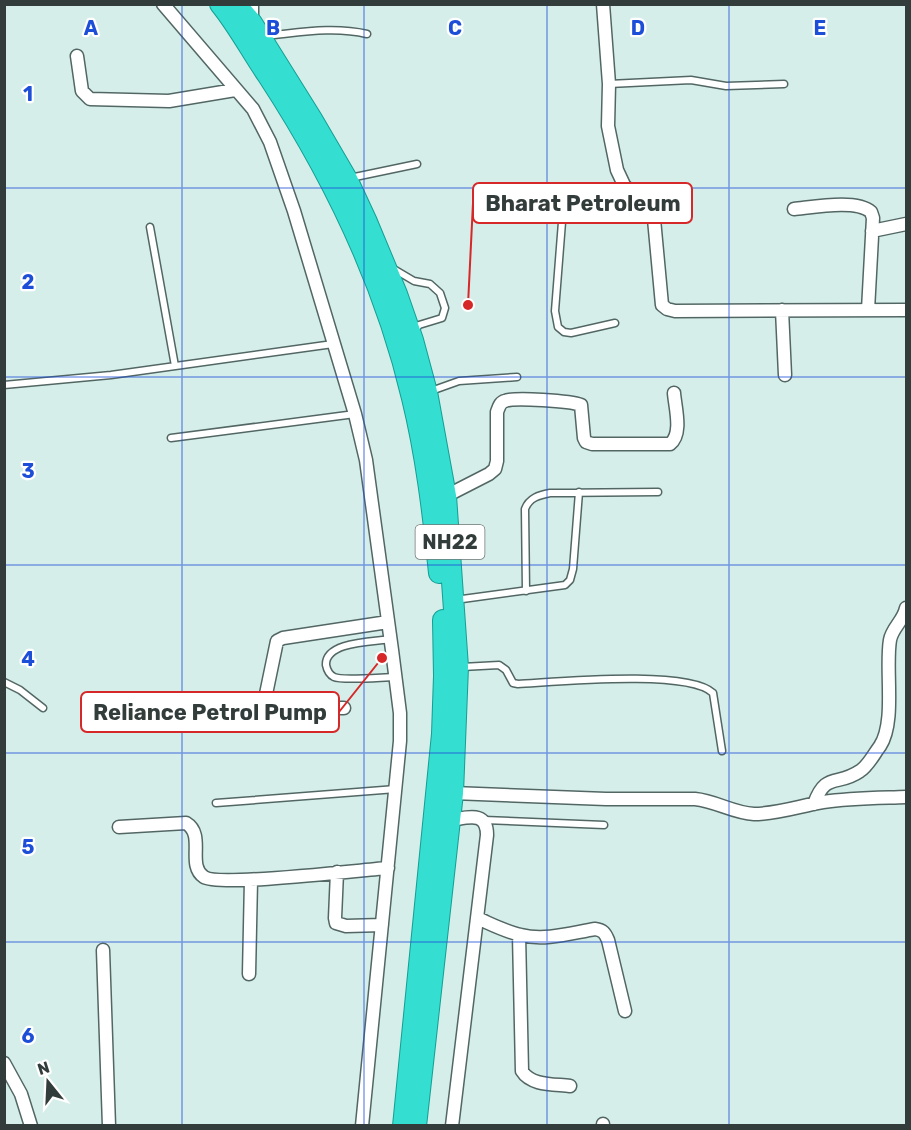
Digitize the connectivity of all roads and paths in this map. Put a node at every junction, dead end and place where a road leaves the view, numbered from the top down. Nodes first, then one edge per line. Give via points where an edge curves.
1 (163, 4) edge
2 (220, 4) edge
3 (236, 4) edge
4 (603, 4) edge
5 (255, 21) edge
6 (367, 34) dead end
7 (77, 56) dead end
8 (609, 84) junction
9 (784, 84) dead end
10 (235, 90) junction
11 (417, 164) dead end
12 (347, 179) junction
13 (630, 191) junction
14 (794, 209) dead end
15 (906, 224) edge
16 (150, 227) dead end
17 (872, 231) junction
18 (384, 264) junction
19 (782, 310) junction
20 (868, 310) junction
21 (906, 310) edge
22 (615, 323) dead end
23 (411, 335) junction
24 (333, 344) junction
25 (175, 366) junction
26 (786, 375) dead end
27 (517, 377) dead end
28 (4, 385) edge
29 (427, 392) junction
30 (674, 393) dead end
31 (355, 414) junction
32 (171, 438) dead end
33 (579, 492) junction
34 (658, 492) dead end
35 (446, 496) junction
36 (526, 591) junction
37 (454, 600) junction
38 (906, 608) edge
39 (388, 622) junction
40 (390, 639) junction
41 (458, 667) junction
42 (395, 676) junction
43 (4, 682) edge
44 (43, 708) dead end
45 (344, 708) dead end
46 (722, 751) dead end
47 (396, 789) junction
48 (453, 793) junction
49 (906, 797) edge
50 (216, 802) dead end
51 (814, 804) junction
52 (450, 820) junction
53 (483, 820) junction
54 (604, 825) dead end
55 (119, 827) dead end
56 (388, 868) junction
57 (337, 872) junction
58 (251, 880) junction
59 (477, 918) junction
60 (382, 925) junction
61 (519, 935) junction
62 (103, 950) dead end
63 (249, 974) dead end
64 (625, 1011) dead end
65 (4, 1063) edge
66 (570, 1086) dead end
67 (31, 1125) edge
68 (109, 1125) edge
69 (362, 1125) edge
70 (403, 1125) edge
71 (416, 1125) edge
72 (452, 1125) edge

1 - 10 street
2 - 70 highway, NH22 via 302,129 359,243 400,354 432,508 442,601 442,734
3 - 5 highway, NH22
4 - 8 street
5 - 6 lane
5 - 12 highway, NH22
7 - 10 street via 82,91 90,99 169,101
8 - 9 lane via 691,80 726,86
8 - 13 street via 610,134 619,177
10 - 24 street via 253,110 270,142
11 - 12 lane
12 - 18 highway, NH22
13 - 19 street via 654,219 660,298 667,309
13 - 22 lane via 574,203 564,213 562,222 555,311 558,327 571,333
14 - 17 street via 861,206 871,212
15 - 17 street
16 - 25 lane
17 - 20 street
18 - 23 highway, NH22
18 - 23 lane via 414,281 430,284 440,293 445,308 442,318 419,325
19 - 20 street
19 - 26 street
20 - 21 street
23 - 29 highway, NH22
24 - 25 lane
24 - 31 street
25 - 28 lane
27 - 29 lane via 459,381
29 - 35 highway, NH22
30 - 35 street via 677,431 670,444 592,444 584,438 580,405 505,401 497,411 495,469
31 - 32 lane
31 - 39 street via 366,460
33 - 34 lane
33 - 36 lane via 570,580 565,585
33 - 36 lane via 542,494 528,503 524,517
35 - 37 highway, NH22
36 - 37 lane
37 - 41 highway, NH22
38 - 51 street via 890,639 887,726 882,743 859,772 822,787
39 - 40 street
39 - 45 street via 277,641 266,694 269,705
40 - 42 street
40 - 42 lane via 341,646 333,650 326,665 337,678
41 - 46 lane via 499,664 518,684 652,679 699,684 713,693
41 - 48 highway, NH22
42 - 47 street via 400,741
43 - 44 lane
47 - 50 lane
47 - 56 street
48 - 51 street via 695,799 752,814
48 - 52 highway, NH22
49 - 51 street
52 - 53 street via 476,816
52 - 71 highway, NH22
53 - 54 lane
53 - 59 street via 487,835
55 - 58 street via 186,823 195,833 197,867 206,879
56 - 57 street
56 - 60 street
57 - 58 street
57 - 60 street via 336,923
58 - 63 street
59 - 61 street
59 - 72 street
60 - 69 street
61 - 64 street via 540,937 601,930 608,940
61 - 66 street via 522,1071 526,1078 536,1082
62 - 68 street
65 - 67 street via 21,1094

